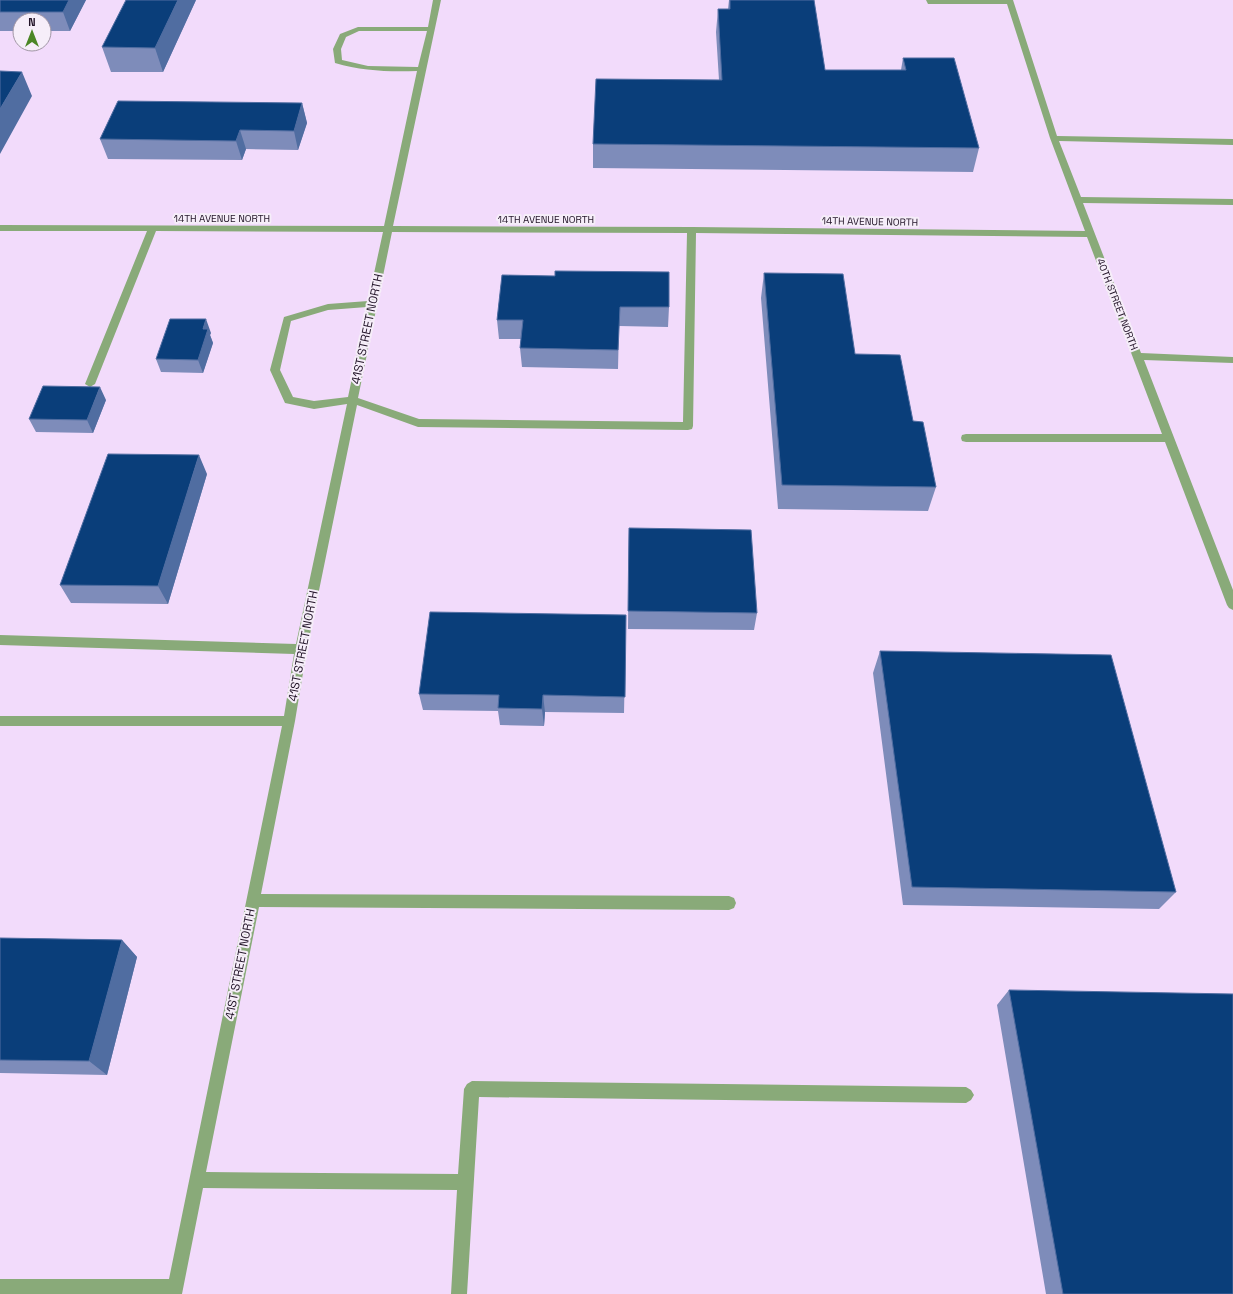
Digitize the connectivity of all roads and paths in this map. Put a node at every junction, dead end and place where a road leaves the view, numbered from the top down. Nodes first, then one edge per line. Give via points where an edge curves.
1 (437, 0) edge
2 (930, 0) edge
3 (1010, 1) edge
4 (431, 30) junction
5 (421, 70) junction
6 (1054, 138) junction
7 (1233, 142) edge
8 (1078, 200) junction
9 (1233, 202) edge
10 (0, 228) edge
11 (152, 229) junction
12 (388, 229) junction
13 (692, 230) junction
14 (1092, 234) junction
15 (372, 304) junction
16 (1138, 356) junction
17 (1233, 360) edge
18 (90, 384) dead end
19 (352, 400) junction
20 (966, 438) dead end
21 (1170, 438) junction
22 (1233, 605) edge
23 (0, 640) edge
24 (301, 649) junction
25 (0, 721) edge
26 (289, 721) junction
27 (253, 900) junction
28 (729, 903) dead end
29 (966, 1095) dead end
30 (197, 1180) junction
31 (465, 1182) junction
32 (0, 1287) edge
33 (175, 1291) edge
34 (459, 1294) edge

1 - 4 street, 41ST STREET NORTH
2 - 3 street
3 - 6 street, 40TH STREET NORTH
4 - 5 street, 41ST STREET NORTH
4 - 5 street via 358,28 343,36 337,49 338,61 352,66
5 - 12 street, 41ST STREET NORTH
6 - 7 street
6 - 8 street, 40TH STREET NORTH
8 - 9 street
8 - 14 street, 40TH STREET NORTH
10 - 11 street, 14TH AVENUE NORTH
11 - 12 street, 14TH AVENUE NORTH
11 - 18 street
12 - 13 street, 14TH AVENUE NORTH
12 - 15 street, 41ST STREET NORTH
13 - 14 street, 14TH AVENUE NORTH
13 - 19 street via 688,426 418,423
14 - 16 street, 40TH STREET NORTH
15 - 19 street, 41ST STREET NORTH
15 - 19 street via 328,307 287,319 275,370 290,400 314,405
16 - 17 street
16 - 21 street, 40TH STREET NORTH
19 - 24 street, 41ST STREET NORTH
20 - 21 street
21 - 22 street, 40TH STREET NORTH
23 - 24 street
24 - 26 street, 41ST STREET NORTH
25 - 26 street
26 - 27 street, 41ST STREET NORTH
27 - 28 street
27 - 30 street, 41ST STREET NORTH
29 - 31 street via 472,1089
30 - 31 street
30 - 33 street, 41ST STREET NORTH
31 - 34 street
32 - 33 street

